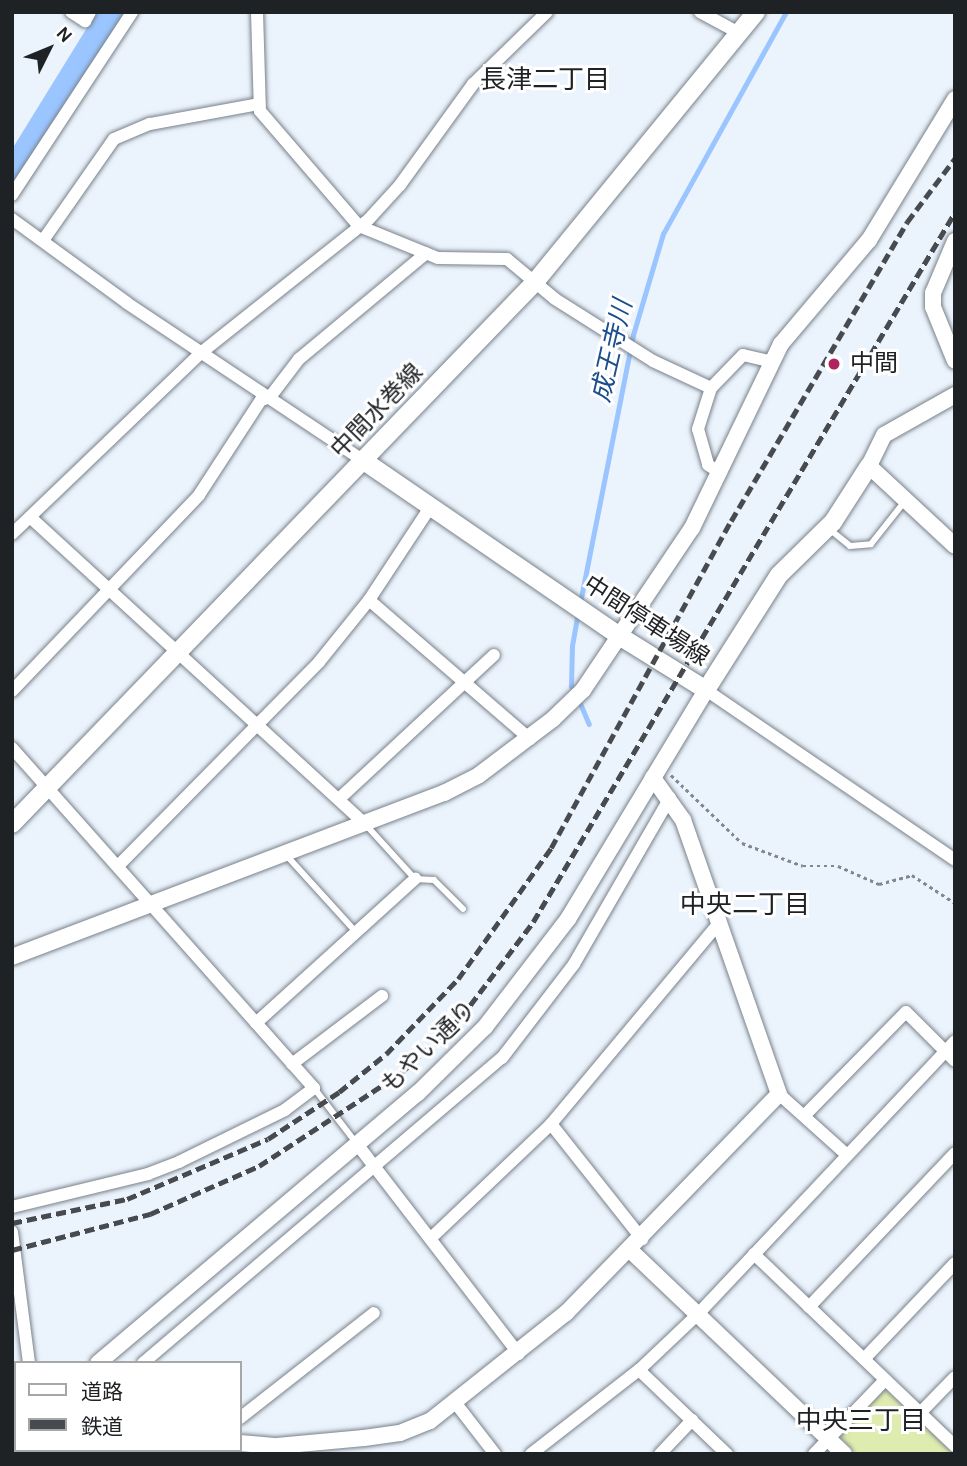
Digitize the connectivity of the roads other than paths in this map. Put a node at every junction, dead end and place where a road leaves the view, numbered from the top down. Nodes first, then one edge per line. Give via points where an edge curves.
1 (71, 12) edge
2 (90, 12) edge
3 (132, 12) edge
4 (257, 12) edge
5 (547, 12) edge
6 (700, 12) edge
7 (756, 12) edge
8 (739, 33) junction
9 (955, 99) edge
10 (259, 104) junction
11 (12, 195) edge
12 (12, 219) edge
13 (359, 226) junction
14 (44, 239) junction
15 (955, 241) edge
16 (426, 253) junction
17 (535, 282) junction
18 (202, 352) junction
19 (770, 361) junction
20 (955, 361) edge
21 (711, 388) junction
22 (955, 395) edge
23 (270, 397) junction
24 (364, 461) junction
25 (869, 466) junction
26 (721, 473) junction
27 (906, 500) junction
28 (431, 506) junction
29 (30, 517) junction
30 (827, 528) junction
31 (12, 534) edge
32 (955, 546) edge
33 (108, 591) junction
34 (369, 600) junction
35 (621, 637) junction
36 (179, 652) junction
37 (494, 655) dead end
38 (466, 682) junction
39 (706, 690) junction
40 (12, 691) edge
41 (258, 725) junction
42 (530, 739) junction
43 (12, 748) edge
44 (657, 772) junction
45 (48, 787) junction
46 (340, 798) junction
47 (670, 798) junction
48 (12, 824) edge
49 (366, 825) junction
50 (287, 856) junction
51 (955, 860) edge
52 (118, 866) junction
53 (415, 879) junction
54 (150, 904) junction
55 (463, 909) dead end
56 (718, 924) junction
57 (356, 932) junction
58 (12, 957) edge
59 (382, 996) dead end
60 (256, 1023) junction
61 (955, 1041) edge
62 (945, 1051) junction
63 (955, 1061) edge
64 (292, 1063) junction
65 (314, 1088) junction
66 (779, 1094) junction
67 (805, 1115) junction
68 (551, 1124) junction
69 (357, 1144) junction
70 (955, 1153) edge
71 (847, 1155) junction
72 (378, 1166) junction
73 (12, 1207) edge
74 (12, 1232) edge
75 (431, 1238) junction
76 (636, 1245) junction
77 (754, 1254) junction
78 (955, 1263) edge
79 (197, 1279) junction
80 (213, 1299) junction
81 (809, 1307) junction
82 (374, 1313) dead end
83 (698, 1314) junction
84 (18, 1321) edge
85 (519, 1354) junction
86 (864, 1359) junction
87 (28, 1361) edge
88 (100, 1361) edge
89 (145, 1361) edge
90 (639, 1370) junction
91 (955, 1377) edge
92 (885, 1380) junction
93 (454, 1402) junction
94 (920, 1413) junction
95 (242, 1416) edge
96 (692, 1420) junction
97 (828, 1438) junction
98 (242, 1443) edge
99 (955, 1446) edge
100 (495, 1454) edge
101 (531, 1454) edge
102 (660, 1454) edge
103 (727, 1454) edge
104 (814, 1454) edge
105 (844, 1454) edge

1 - 2 street via 85,20
3 - 11 street
4 - 10 street
5 - 13 street via 473,84 400,185
6 - 8 street
7 - 8 main road, 中間水巻線
8 - 17 main road, 中間水巻線
9 - 19 street via 869,240
10 - 13 street via 306,168
10 - 14 street via 150,124 114,139
12 - 14 street
13 - 16 street
13 - 18 street
14 - 18 street via 63,258
15 - 20 street via 935,280 933,300
16 - 17 street via 438,258 507,259
16 - 23 street via 299,359
17 - 21 street via 653,361
17 - 24 main road, 中間水巻線
18 - 23 street
18 - 29 street
19 - 21 street via 743,355
19 - 26 street
21 - 26 street via 698,429 709,465
22 - 25 street via 884,435
23 - 24 street
23 - 33 street via 261,400 199,495
24 - 28 main road, 中間停車場線
24 - 36 main road, 中間水巻線
25 - 27 street
25 - 30 main road, 中間停車場線
26 - 35 street via 692,528
27 - 30 lane via 871,544 850,546
27 - 32 street
28 - 34 street
28 - 35 main road, 中間停車場線
29 - 31 street
29 - 33 street
30 - 39 main road, 中間停車場線 via 779,575
33 - 36 street via 170,650
33 - 40 street
34 - 38 street
34 - 41 street via 319,662
35 - 39 main road, 中間停車場線
35 - 42 street via 583,690
36 - 41 street
36 - 45 main road, 中間水巻線
37 - 38 street
38 - 42 street
38 - 46 street
39 - 44 street, もやい通り
39 - 51 street
41 - 46 street
41 - 52 street
42 - 49 street via 480,775
43 - 45 street
44 - 47 street
44 - 69 street, もやい通り via 568,919 526,978 454,1060
45 - 48 main road, 中間水巻線
45 - 52 street
46 - 49 street
47 - 56 street via 688,831
47 - 72 street via 574,964 516,1042
49 - 50 street
49 - 53 lane
50 - 54 street
50 - 57 lane
52 - 54 street
53 - 55 lane via 435,880
53 - 57 street
54 - 58 street
54 - 60 street
56 - 66 street
56 - 68 street
57 - 60 street
59 - 64 street
60 - 64 street
61 - 62 street
62 - 63 street
62 - 67 street via 906,1012
62 - 71 street
64 - 65 street
65 - 69 lane
65 - 73 street via 285,1110 179,1162 148,1174
66 - 67 street
66 - 76 street
67 - 71 street
68 - 75 street
68 - 76 street
69 - 72 street
69 - 79 street, もやい通り
70 - 81 street
71 - 77 street
72 - 75 street
72 - 80 street
74 - 84 street
75 - 85 street
76 - 83 street
76 - 85 street
77 - 81 street
77 - 83 street
78 - 86 street
79 - 80 street
79 - 88 street, もやい通り
80 - 89 street
81 - 86 street
82 - 95 street
83 - 90 street
83 - 97 street
84 - 87 street
85 - 93 street
86 - 92 street
90 - 96 street
90 - 101 street
91 - 94 street
92 - 94 street
92 - 97 street
93 - 98 street via 430,1421 400,1433 277,1446
93 - 100 street
94 - 99 street
96 - 102 street
96 - 103 street
97 - 104 street
97 - 105 street

